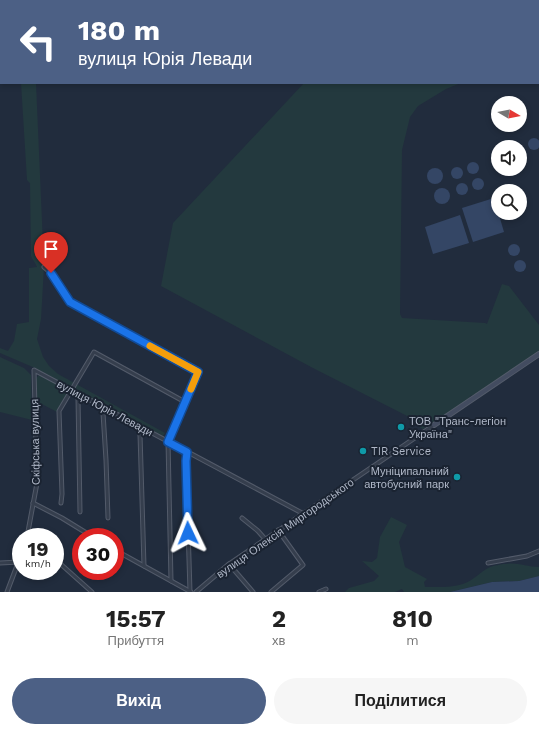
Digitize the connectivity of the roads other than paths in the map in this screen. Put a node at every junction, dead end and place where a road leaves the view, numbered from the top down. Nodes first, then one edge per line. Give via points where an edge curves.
1 (44, 267) dead end
2 (539, 354) edge
3 (34, 370) joint
4 (71, 390) junction
5 (80, 394) junction
6 (185, 402) junction
7 (106, 408) junction
8 (434, 425) joint
9 (143, 428) junction
10 (168, 442) junction
11 (187, 452) junction
12 (33, 503) junction
13 (61, 503) dead end
14 (80, 512) dead end
15 (302, 513) junction
16 (108, 518) dead end
17 (242, 518) dead end
18 (29, 528) edge
19 (78, 528) edge
20 (278, 530) junction
21 (265, 539) junction
22 (539, 551) edge
23 (124, 555) edge
24 (12, 562) edge
25 (0, 563) edge
26 (488, 563) dead end
27 (230, 564) junction
28 (144, 566) junction
29 (64, 567) edge
30 (12, 580) edge
31 (171, 581) junction
32 (326, 588) dead end
33 (7, 592) edge
34 (92, 592) edge
35 (190, 592) edge
36 (196, 592) edge
37 (253, 592) edge
38 (271, 592) edge
39 (319, 592) edge

1 - 6 street via 51,273 70,302 198,372
2 - 8 street
3 - 4 street, вулиця Юрія Левади
3 - 12 street, Скіфська вулиця via 37,483
4 - 5 street, вулиця Юрія Левади
4 - 6 street via 94,352
4 - 13 street via 58,416
5 - 7 street, вулиця Юрія Левади
5 - 14 street
6 - 10 street
7 - 9 street, вулиця Юрія Левади
7 - 16 street via 103,413
8 - 15 street, вулиця Олексія Миргородського
9 - 10 street, вулиця Юрія Левади
9 - 28 street via 140,434
10 - 11 street, вулиця Юрія Левади
10 - 31 street
11 - 15 street, вулиця Юрія Левади
11 - 35 street
12 - 18 street, Скіфська вулиця
12 - 19 street
15 - 20 street, вулиця Олексія Миргородського
17 - 21 street
20 - 21 street, вулиця Олексія Миргородського
20 - 38 street via 303,565
21 - 27 street, вулиця Олексія Миргородського
22 - 26 street via 527,556
23 - 28 street
24 - 25 street
27 - 36 street, вулиця Олексія Миргородського
27 - 37 street
28 - 31 street
29 - 34 street
30 - 33 street
31 - 35 street
32 - 39 street

